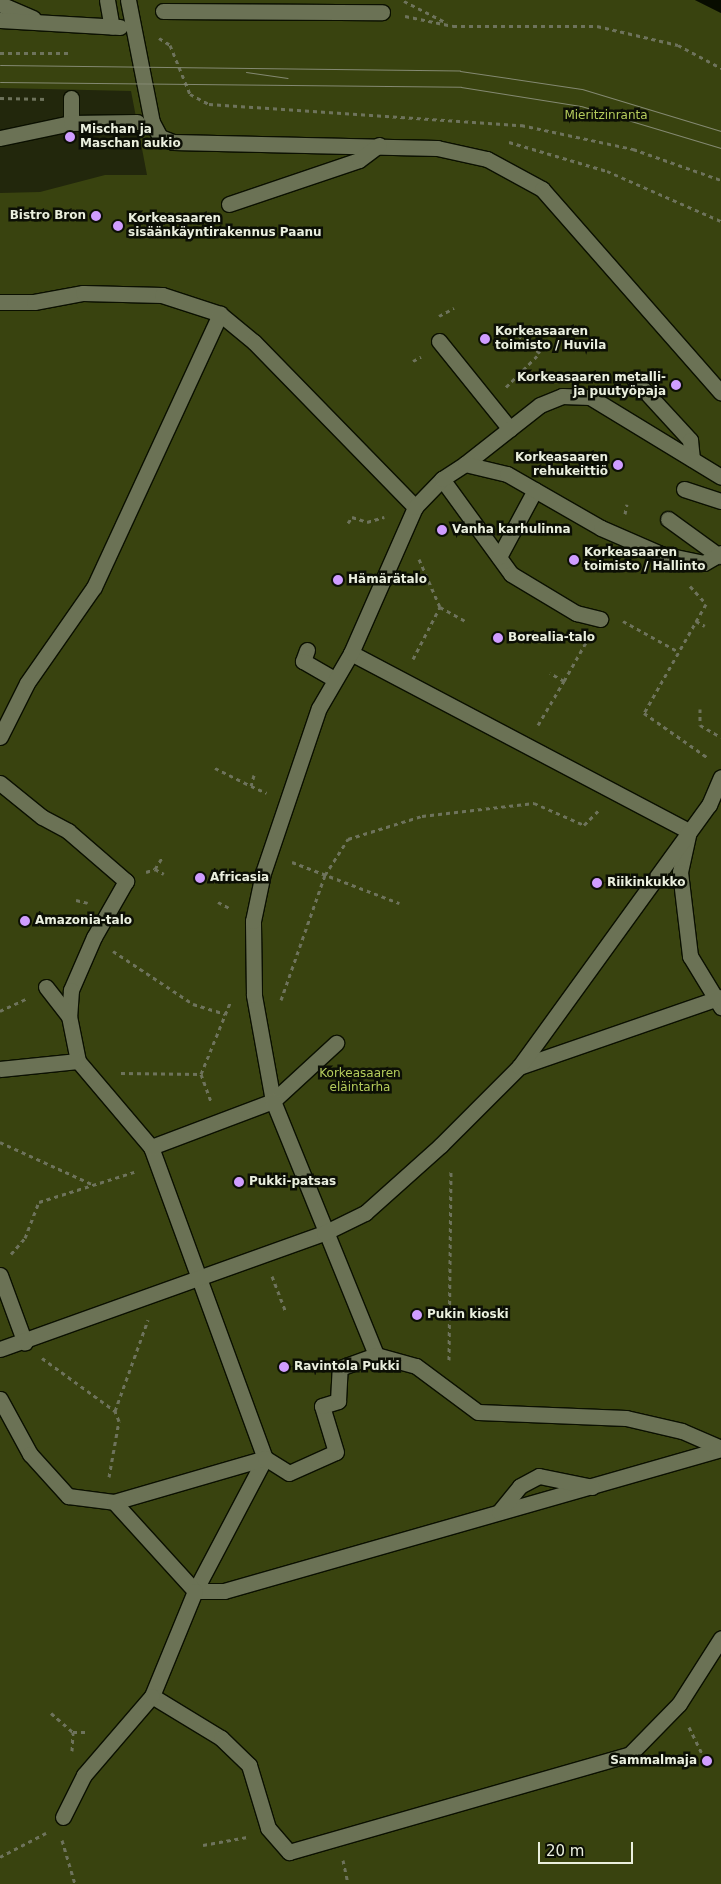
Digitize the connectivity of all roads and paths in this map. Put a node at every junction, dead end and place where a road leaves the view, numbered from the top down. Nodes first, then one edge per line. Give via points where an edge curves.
1 (107, 0) edge
2 (128, 0) edge
3 (182, 0) edge
4 (401, 0) edge
5 (0, 4) edge
6 (382, 12) joint
7 (0, 20) edge
8 (39, 21) junction
9 (453, 26) junction
10 (122, 29) junction
11 (0, 53) edge
12 (71, 53) dead end
13 (721, 68) edge
14 (0, 98) edge
15 (71, 98) joint
16 (137, 122) dead end
17 (71, 123) junction
18 (0, 138) edge
19 (509, 142) dead end
20 (379, 145) junction
21 (721, 180) edge
22 (229, 204) dead end
23 (721, 221) edge
24 (0, 302) edge
25 (454, 308) dead end
26 (446, 313) dead end
27 (220, 314) junction
28 (507, 326) dead end
29 (439, 341) dead end
30 (424, 356) dead end
31 (413, 361) dead end
32 (634, 380) dead end
33 (721, 392) edge
34 (492, 402) junction
35 (510, 429) junction
36 (692, 459) junction
37 (465, 464) junction
38 (721, 477) edge
39 (442, 478) junction
40 (684, 489) dead end
41 (535, 490) junction
42 (721, 501) edge
43 (415, 506) junction
44 (668, 518) dead end
45 (348, 522) dead end
46 (367, 522) dead end
47 (404, 526) junction
48 (720, 554) edge
49 (499, 557) junction
50 (688, 583) dead end
51 (440, 607) junction
52 (600, 619) joint
53 (696, 621) junction
54 (467, 622) dead end
55 (628, 622) dead end
56 (705, 626) dead end
57 (307, 650) dead end
58 (679, 652) junction
59 (351, 653) junction
60 (550, 673) dead end
61 (404, 677) junction
62 (333, 678) junction
63 (564, 681) junction
64 (700, 709) dead end
65 (0, 737) edge
66 (721, 737) edge
67 (527, 744) junction
68 (713, 761) dead end
69 (214, 768) dead end
70 (721, 776) edge
71 (0, 783) edge
72 (251, 786) dead end
73 (599, 810) dead end
74 (689, 831) junction
75 (269, 854) junction
76 (162, 858) dead end
77 (155, 869) dead end
78 (326, 875) junction
79 (399, 904) dead end
80 (94, 937) junction
81 (46, 987) dead end
82 (254, 995) junction
83 (720, 1000) edge
84 (280, 1003) dead end
85 (225, 1014) junction
86 (69, 1016) junction
87 (336, 1043) dead end
88 (78, 1061) junction
89 (518, 1067) junction
90 (0, 1069) edge
91 (98, 1084) junction
92 (272, 1101) junction
93 (451, 1136) junction
94 (0, 1142) edge
95 (151, 1147) junction
96 (159, 1164) junction
97 (94, 1185) junction
98 (324, 1233) junction
99 (6, 1260) dead end
100 (201, 1274) junction
101 (0, 1275) edge
102 (272, 1276) dead end
103 (286, 1312) dead end
104 (149, 1324) dead end
105 (25, 1343) junction
106 (0, 1349) edge
107 (376, 1355) junction
108 (44, 1362) dead end
109 (449, 1389) junction
110 (0, 1399) edge
111 (115, 1411) junction
112 (721, 1449) edge
113 (264, 1458) junction
114 (592, 1487) junction
115 (110, 1502) junction
116 (499, 1512) junction
117 (195, 1591) junction
118 (721, 1638) edge
119 (152, 1696) junction
120 (51, 1713) dead end
121 (73, 1732) dead end
122 (63, 1817) joint
123 (268, 1828) junction
124 (40, 1836) dead end
125 (203, 1845) dead end
126 (0, 1857) edge
127 (75, 1884) edge

1 - 10 street
2 - 10 street
3 - 6 street via 163,11
4 - 9 path
5 - 8 street
6 - 9 path
7 - 8 street
8 - 10 street
9 - 13 path via 596,26 678,45
10 - 20 street via 152,122 160,137 173,142
10 - 21 path via 167,42 190,94 209,104 520,126 633,149
11 - 12 path
14 - 15 path
15 - 17 street
16 - 17 street
17 - 18 street
19 - 23 path via 607,171
20 - 22 street via 359,160
20 - 33 street via 437,148 487,159 542,189 610,261
24 - 27 street via 34,302 83,293 162,295
25 - 26 path
27 - 43 street via 254,342
27 - 65 street via 94,587 27,683
28 - 34 path via 540,353
29 - 34 street
30 - 31 path
32 - 36 street via 690,440
34 - 35 street
35 - 36 street via 540,405 562,396 590,397
35 - 37 street
36 - 38 street
37 - 39 street
37 - 41 street via 507,474
39 - 43 street
39 - 49 street
40 - 42 street
41 - 48 street via 601,528 689,564
41 - 49 street
43 - 47 street
44 - 48 street
45 - 46 path via 352,517
47 - 51 path
47 - 59 street
49 - 52 street via 511,574 576,613
50 - 53 path via 706,604
51 - 54 path
51 - 61 path
52 - 63 path
53 - 56 path
53 - 58 path
55 - 58 path
57 - 62 street via 303,661
58 - 68 path via 644,713
59 - 61 street
59 - 62 street
60 - 63 path
61 - 67 street
62 - 75 street
63 - 67 path
64 - 66 path via 700,725
67 - 74 street
69 - 72 path
70 - 74 street via 710,806
71 - 80 street via 42,817 68,831 126,881
73 - 78 path via 584,825 534,803 422,816 348,839
74 - 83 street via 680,872 690,956
74 - 89 street
75 - 78 path
75 - 82 street via 253,921
76 - 77 path
78 - 79 path
78 - 84 path
80 - 85 path via 193,1004
80 - 86 street via 71,990
81 - 86 street
82 - 85 path via 233,1000
82 - 92 street
83 - 89 street
85 - 91 path via 201,1074 122,1073
86 - 88 street
87 - 92 street
88 - 90 street
88 - 91 street
89 - 93 street
91 - 95 street
92 - 95 street
92 - 98 street
93 - 98 street via 365,1213
93 - 109 path
94 - 97 path
95 - 96 street
96 - 97 path
96 - 100 street
97 - 99 path via 39,1202 25,1238
98 - 100 street
98 - 107 street
100 - 105 street
100 - 113 street
101 - 105 street
102 - 103 path
104 - 111 path
105 - 106 street
107 - 109 street via 416,1366
107 - 113 street via 340,1368 338,1401 322,1406 335,1439 336,1452 288,1473
108 - 111 path
109 - 112 street via 486,1414 626,1418 682,1431
110 - 115 street via 48,1477 68,1496
111 - 115 path via 119,1421
112 - 114 street
113 - 115 street
113 - 117 street
114 - 116 street
114 - 116 street via 539,1476 520,1486
115 - 117 street
116 - 117 street via 224,1591
117 - 119 street
118 - 123 street via 678,1704 630,1754 289,1852
119 - 122 street via 84,1775
119 - 123 street via 221,1738 249,1765
120 - 121 path
122 - 127 path via 62,1844
123 - 125 path via 239,1841
124 - 126 path

